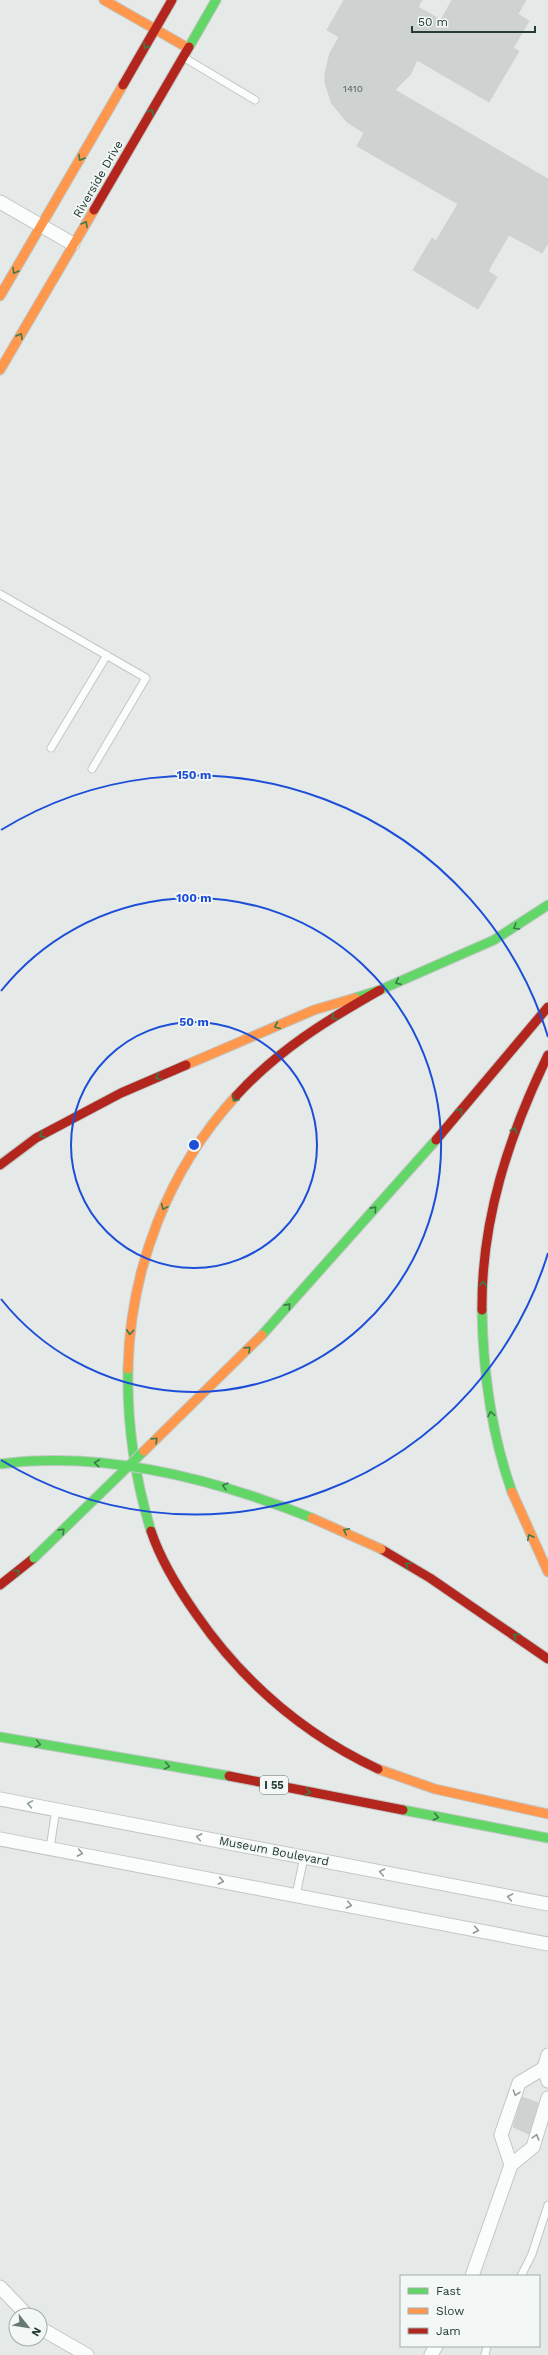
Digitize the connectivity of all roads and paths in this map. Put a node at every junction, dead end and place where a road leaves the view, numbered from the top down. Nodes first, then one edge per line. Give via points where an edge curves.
1 (104, 0) edge
2 (172, 0) edge
3 (216, 0) edge
4 (155, 30) junction
5 (188, 48) junction
6 (183, 57) junction
7 (255, 100) dead end
8 (0, 202) edge
9 (42, 226) junction
10 (73, 244) junction
11 (0, 296) edge
12 (0, 370) edge
13 (1, 596) edge
14 (107, 655) junction
15 (51, 748) dead end
16 (92, 769) dead end
17 (548, 905) edge
18 (380, 990) junction
19 (548, 1007) edge
20 (548, 1055) edge
21 (0, 1165) edge
22 (0, 1464) edge
23 (548, 1572) edge
24 (0, 1585) edge
25 (548, 1659) edge
26 (0, 1738) edge
27 (0, 1799) edge
28 (56, 1809) junction
29 (548, 1814) edge
30 (548, 1838) edge
31 (0, 1839) edge
32 (50, 1848) junction
33 (304, 1857) junction
34 (296, 1895) junction
35 (548, 1904) edge
36 (548, 1944) edge
37 (548, 2055) edge
38 (544, 2068) junction
39 (548, 2081) edge
40 (548, 2098) edge
41 (511, 2165) junction
42 (548, 2205) edge
43 (472, 2275) edge
44 (522, 2275) edge
45 (0, 2287) edge
46 (19, 2307) edge
47 (48, 2333) edge
48 (87, 2355) edge

1 - 4 main road
2 - 4 main road
3 - 5 main road, Riverside Drive
4 - 5 main road
4 -> 9 main road
5 - 6 main road, Riverside Drive
6 - 7 lane
10 -> 6 main road, Riverside Drive
8 - 9 street
9 - 10 street
9 -> 11 main road
12 -> 10 main road, Riverside Drive
13 - 14 lane
14 - 15 lane
14 - 16 lane via 146,678
17 -> 18 main road via 494,940
18 -> 21 main road via 314,1010 121,1093 36,1138
18 -> 29 main road via 304,1035 263,1068 233,1100 197,1146 173,1188 151,1239 138,1281 131,1319 127,1380 130,1442 145,1508 160,1556 211,1638 259,1690 328,1743 415,1784 462,1798
24 -> 19 main road, bridge via 34,1558 262,1335 431,1145
23 -> 20 main road via 528,1533 498,1446 487,1393 482,1344 485,1249 493,1197 529,1089
25 -> 22 main road, bridge via 430,1578 381,1549 327,1522 269,1499 210,1482 149,1469 82,1461 23,1460
26 -> 30 main road, I 55 via 225,1776
28 -> 27 street, Museum Boulevard
28 - 32 lane
33 -> 28 street, Museum Boulevard
31 - 32 street
32 -> 34 street
33 - 34 lane
35 -> 33 street, Museum Boulevard
34 -> 36 street
37 - 38 street
38 - 39 street
38 -> 41 street via 519,2084 501,2135
41 -> 40 street via 533,2147
41 - 43 street
42 - 44 lane via 532,2254
45 - 46 street
47 - 48 street

